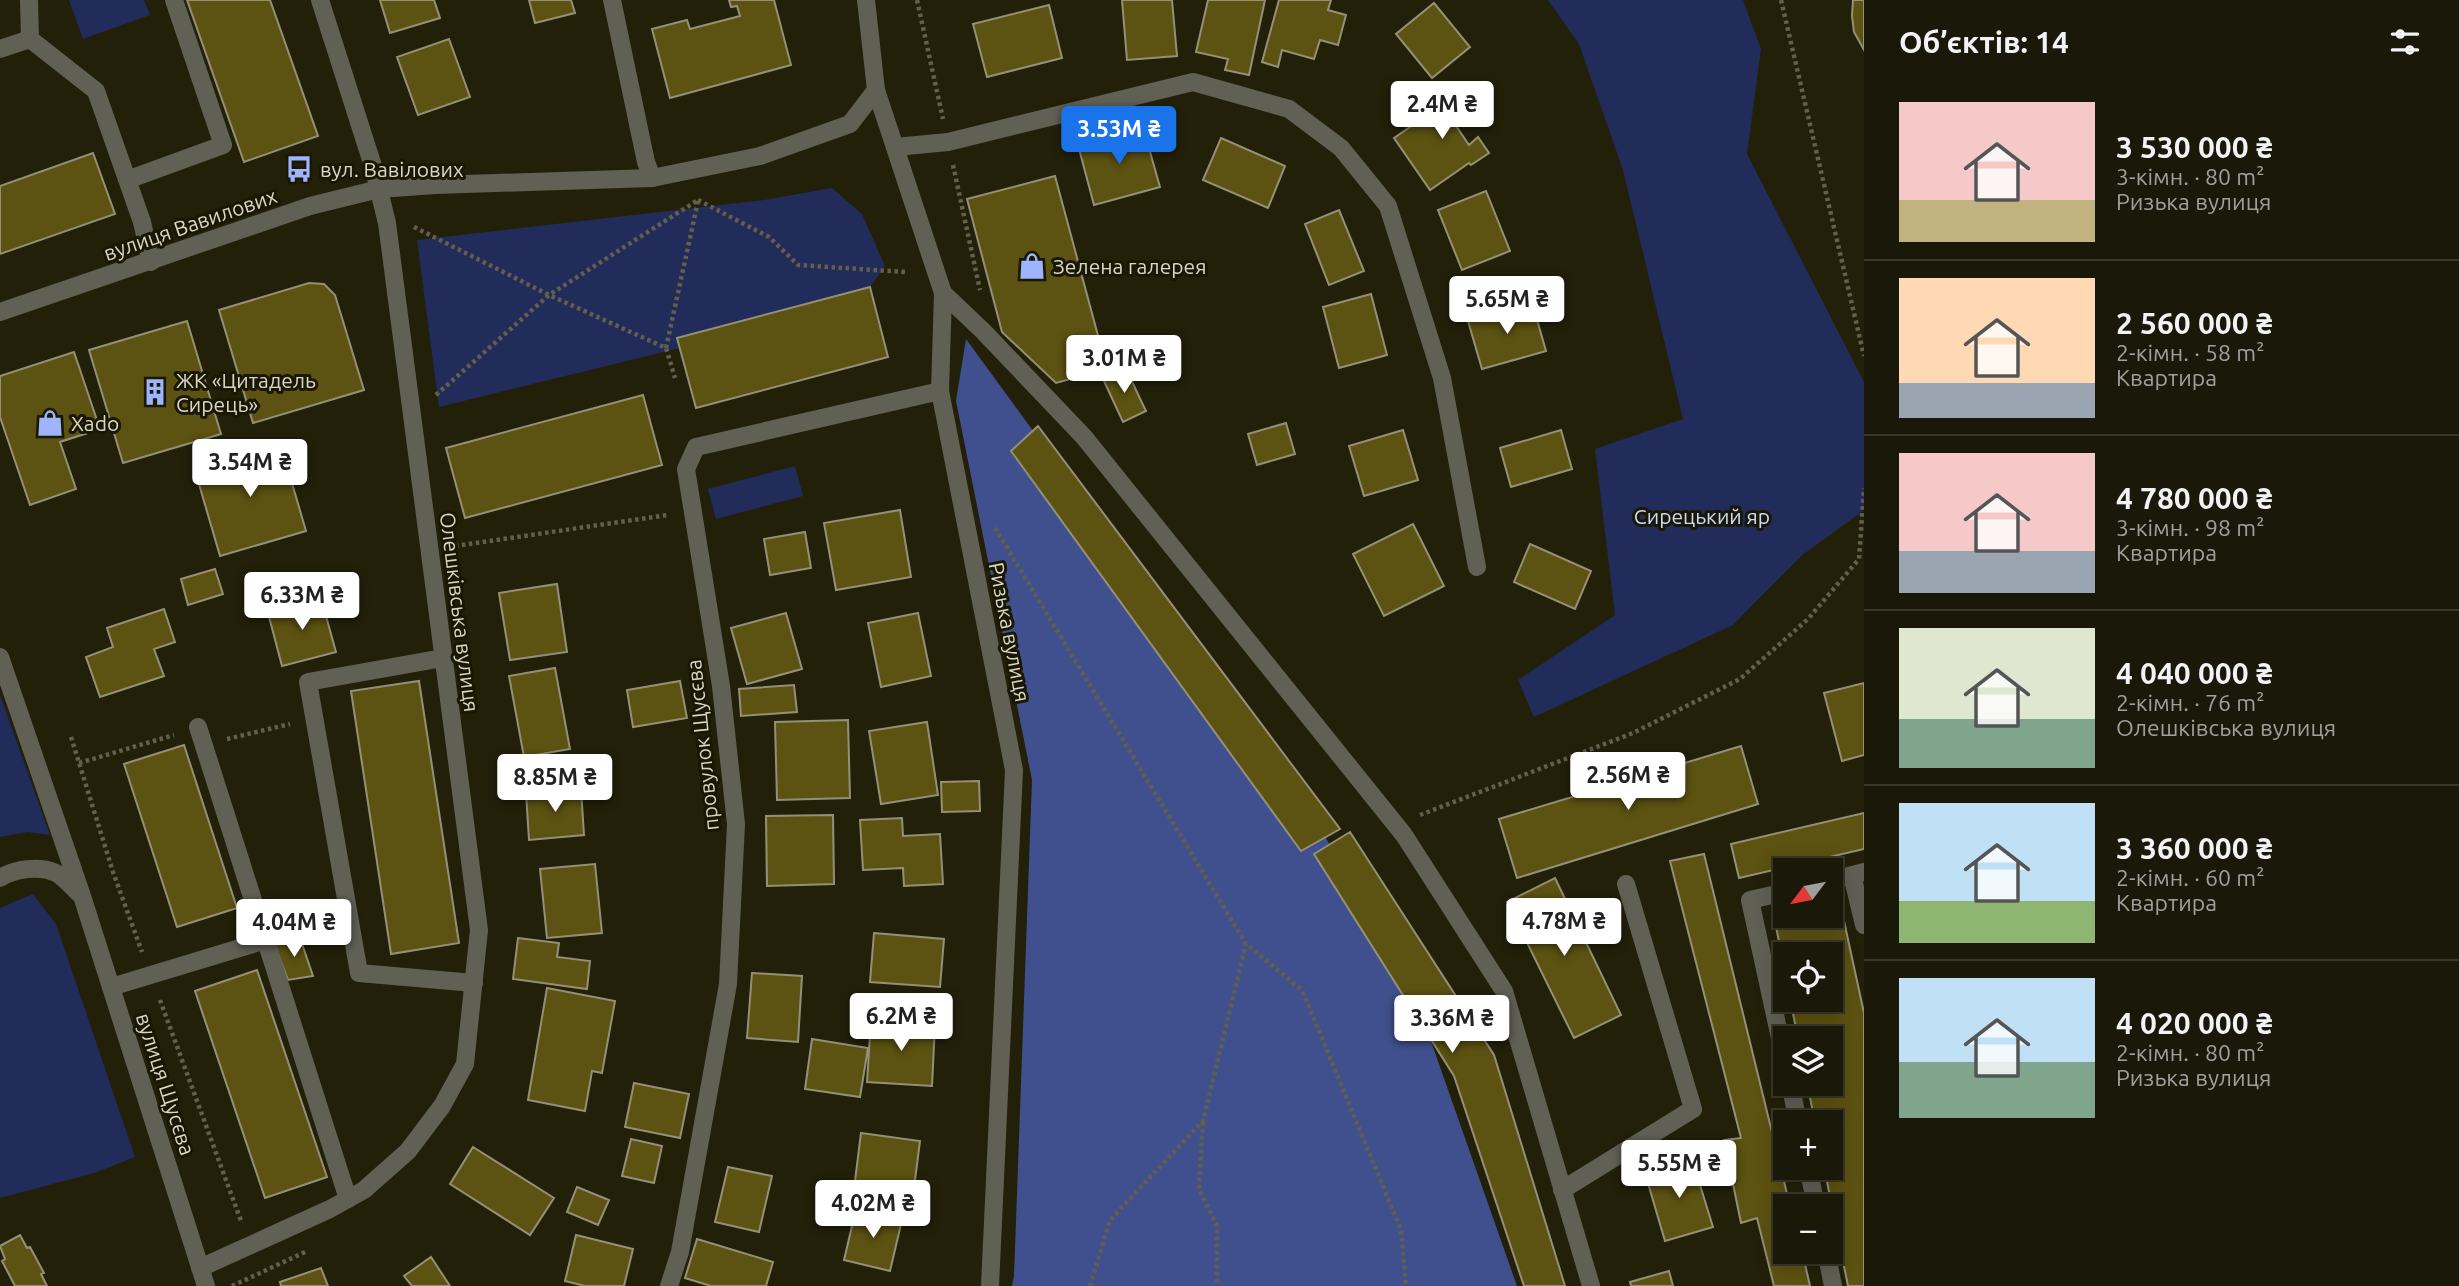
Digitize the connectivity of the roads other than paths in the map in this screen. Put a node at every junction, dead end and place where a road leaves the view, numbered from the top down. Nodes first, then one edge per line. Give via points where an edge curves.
1 (29, 0) edge
2 (174, 0) edge
3 (320, 0) edge
4 (612, 0) edge
5 (866, 0) edge
6 (30, 39) junction
7 (0, 49) edge
8 (876, 90) junction
9 (895, 146) junction
10 (652, 178) junction
11 (128, 180) junction
12 (379, 189) junction
13 (151, 262) junction
14 (943, 293) junction
15 (0, 312) edge
16 (940, 391) junction
17 (1476, 566) dead end
18 (0, 657) edge
19 (443, 657) junction
20 (198, 727) road end
21 (1858, 874) edge
22 (0, 878) edge
23 (1626, 884) dead end
24 (1773, 895) edge
25 (82, 896) junction
26 (1864, 925) edge
27 (266, 940) junction
28 (474, 983) junction
29 (111, 987) junction
30 (1777, 1026) edge
31 (1562, 1190) junction
32 (348, 1199) junction
33 (1829, 1264) edge
34 (201, 1268) junction
35 (206, 1286) edge
36 (669, 1286) edge
37 (990, 1286) edge
38 (1591, 1286) edge
39 (1833, 1286) edge

1 - 6 street
2 - 11 street via 223,145
3 - 12 street, Олешківська вулиця
4 - 10 street
5 - 8 street, Ризька вулиця
6 - 7 street
6 - 11 street via 96,92
8 - 9 street, Ризька вулиця
8 - 10 street, вулиця Вавилових via 850,124 760,156
9 - 14 street, Ризька вулиця
9 - 17 street via 948,142 1193,82 1289,109 1341,148 1388,206 1442,378
10 - 12 street, вулиця Вавилових
11 - 13 street
12 - 13 street, вулиця Вавилових via 310,206
12 - 19 street, Олешківська вулиця
13 - 15 street, вулиця Вавилових
14 - 16 street, Ризька вулиця
14 - 31 street via 1084,437 1404,835 1504,991
16 - 36 street, провулок Щусєва via 696,447 686,469 721,686 736,824 728,984 680,1252
16 - 37 street, Ризька вулиця via 1014,770
18 - 25 street, вулиця Щусєва
19 - 28 street, Олешківська вулиця via 479,930
19 - 28 street via 309,682 359,973
20 - 27 street
21 - 26 street
22 - 25 street via 30,869 55,872
23 - 31 street via 1693,1109
24 - 30 street via 1750,900
25 - 29 street, вулиця Щусєва
27 - 29 street
27 - 32 street
28 - 32 street, Олешківська вулиця via 465,1064 442,1107 408,1151 364,1191
29 - 34 street, вулиця Щусєва
31 - 38 street
32 - 34 street, Олешківська вулиця
33 - 39 street
34 - 35 street, вулиця Щусєва

